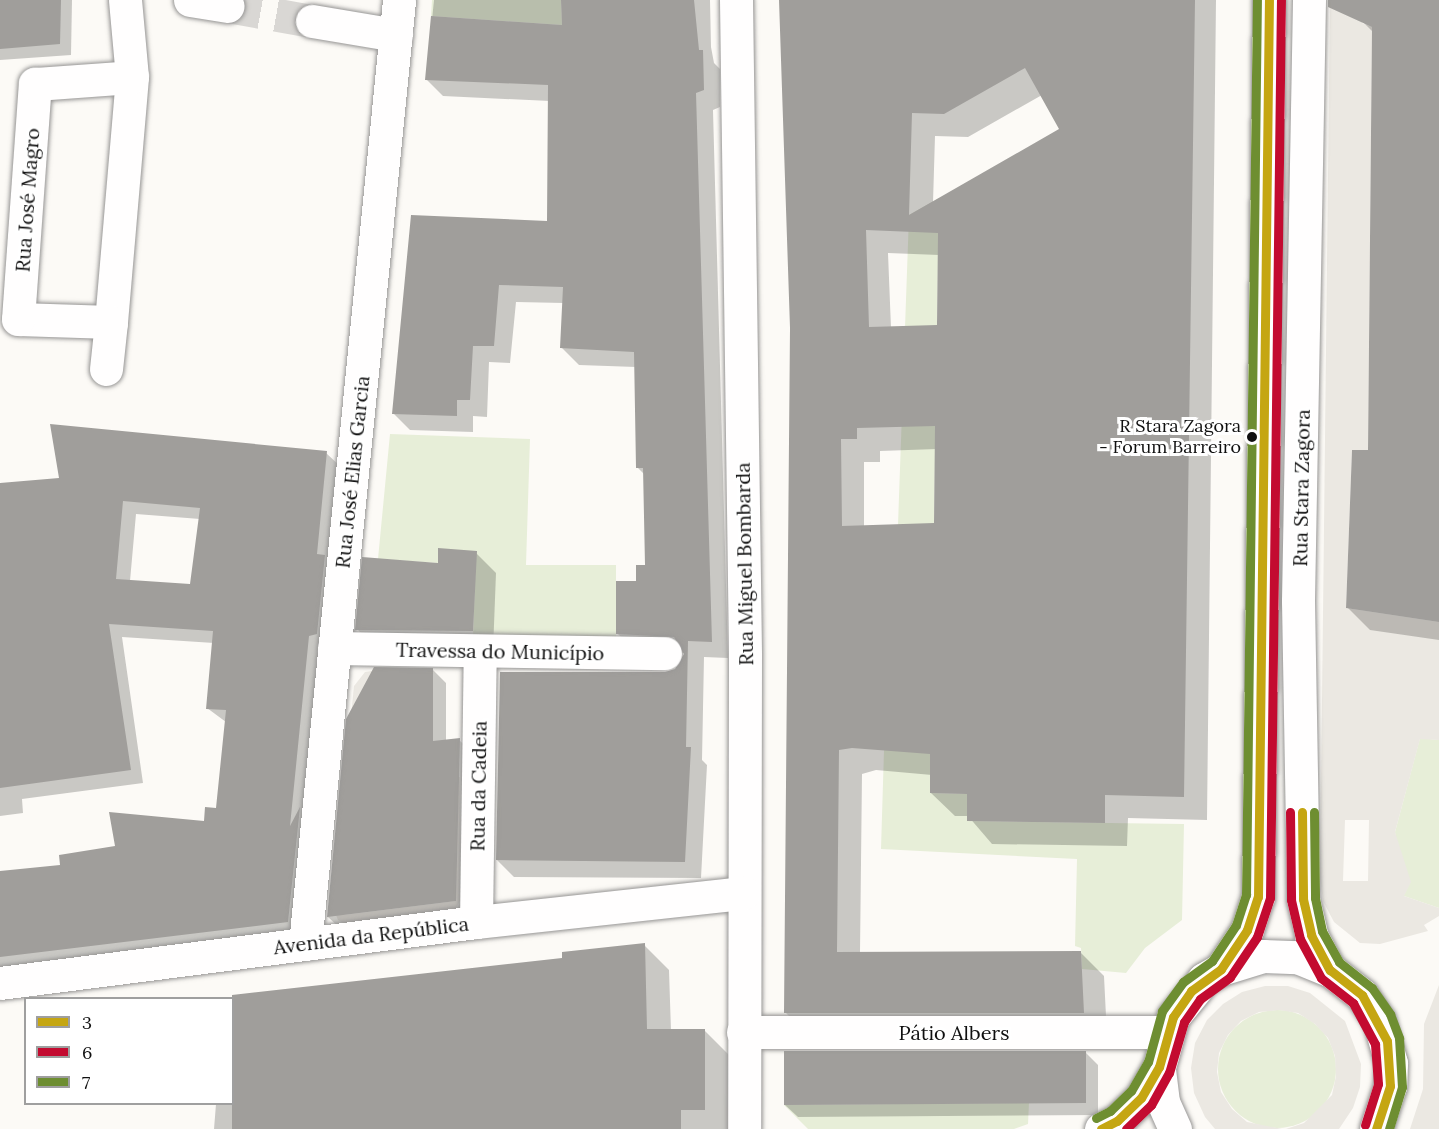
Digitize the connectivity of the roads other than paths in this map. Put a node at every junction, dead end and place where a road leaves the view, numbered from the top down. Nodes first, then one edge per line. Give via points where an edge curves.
1 (125, 0) edge
2 (190, 0) edge
3 (399, 0) edge
4 (735, 0) edge
5 (1269, 0) edge
6 (1309, 0) edge
7 (228, 6) dead end
8 (312, 21) tunnel mouth
9 (396, 35) junction
10 (132, 77) junction
11 (111, 322) junction
12 (106, 369) dead end
13 (334, 648) junction
14 (480, 651) junction
15 (665, 653) dead end
16 (743, 893) junction
17 (476, 922) junction
18 (305, 944) junction
19 (1221, 969) junction
20 (1330, 970) junction
21 (0, 983) edge
22 (743, 1032) junction
23 (1166, 1032) junction
24 (1159, 1067) junction
25 (744, 1129) edge
26 (1101, 1129) edge
27 (1175, 1129) edge
28 (1376, 1129) edge

1 - 10 street
2 - 7 street
3 - 9 street, Rua José Elias Garcia
4 - 16 street, Rua Miguel Bombarda via 745,655
5 - 19 street, Rua Stara Zagora via 1258,897 1247,930
6 - 20 street, Rua Stara Zagora via 1298,601 1303,899 1311,935
8 - 9 street
9 - 13 street, Rua José Elias Garcia
10 - 11 street
10 - 11 street, Rua José Magro via 36,84 18,319
11 - 12 street
13 - 14 street, Travessa do Município
13 - 18 street, Rua José Elias Garcia
14 - 15 street, Travessa do Município
14 - 17 street, Rua da Cadeia
16 - 17 street, Avenida da República
16 - 22 street, Rua Miguel Bombarda
17 - 18 street, Avenida da República
18 - 21 street, Avenida da República
19 - 20 street via 1253,958 1281,956
19 - 23 street via 1191,991
20 - 28 street via 1362,995 1387,1041 1390,1086
22 - 23 street, Pátio Albers
22 - 25 street, Rua Miguel Bombarda
23 - 24 street
24 - 26 street via 1142,1098 1118,1121
24 - 27 street via 1163,1102

